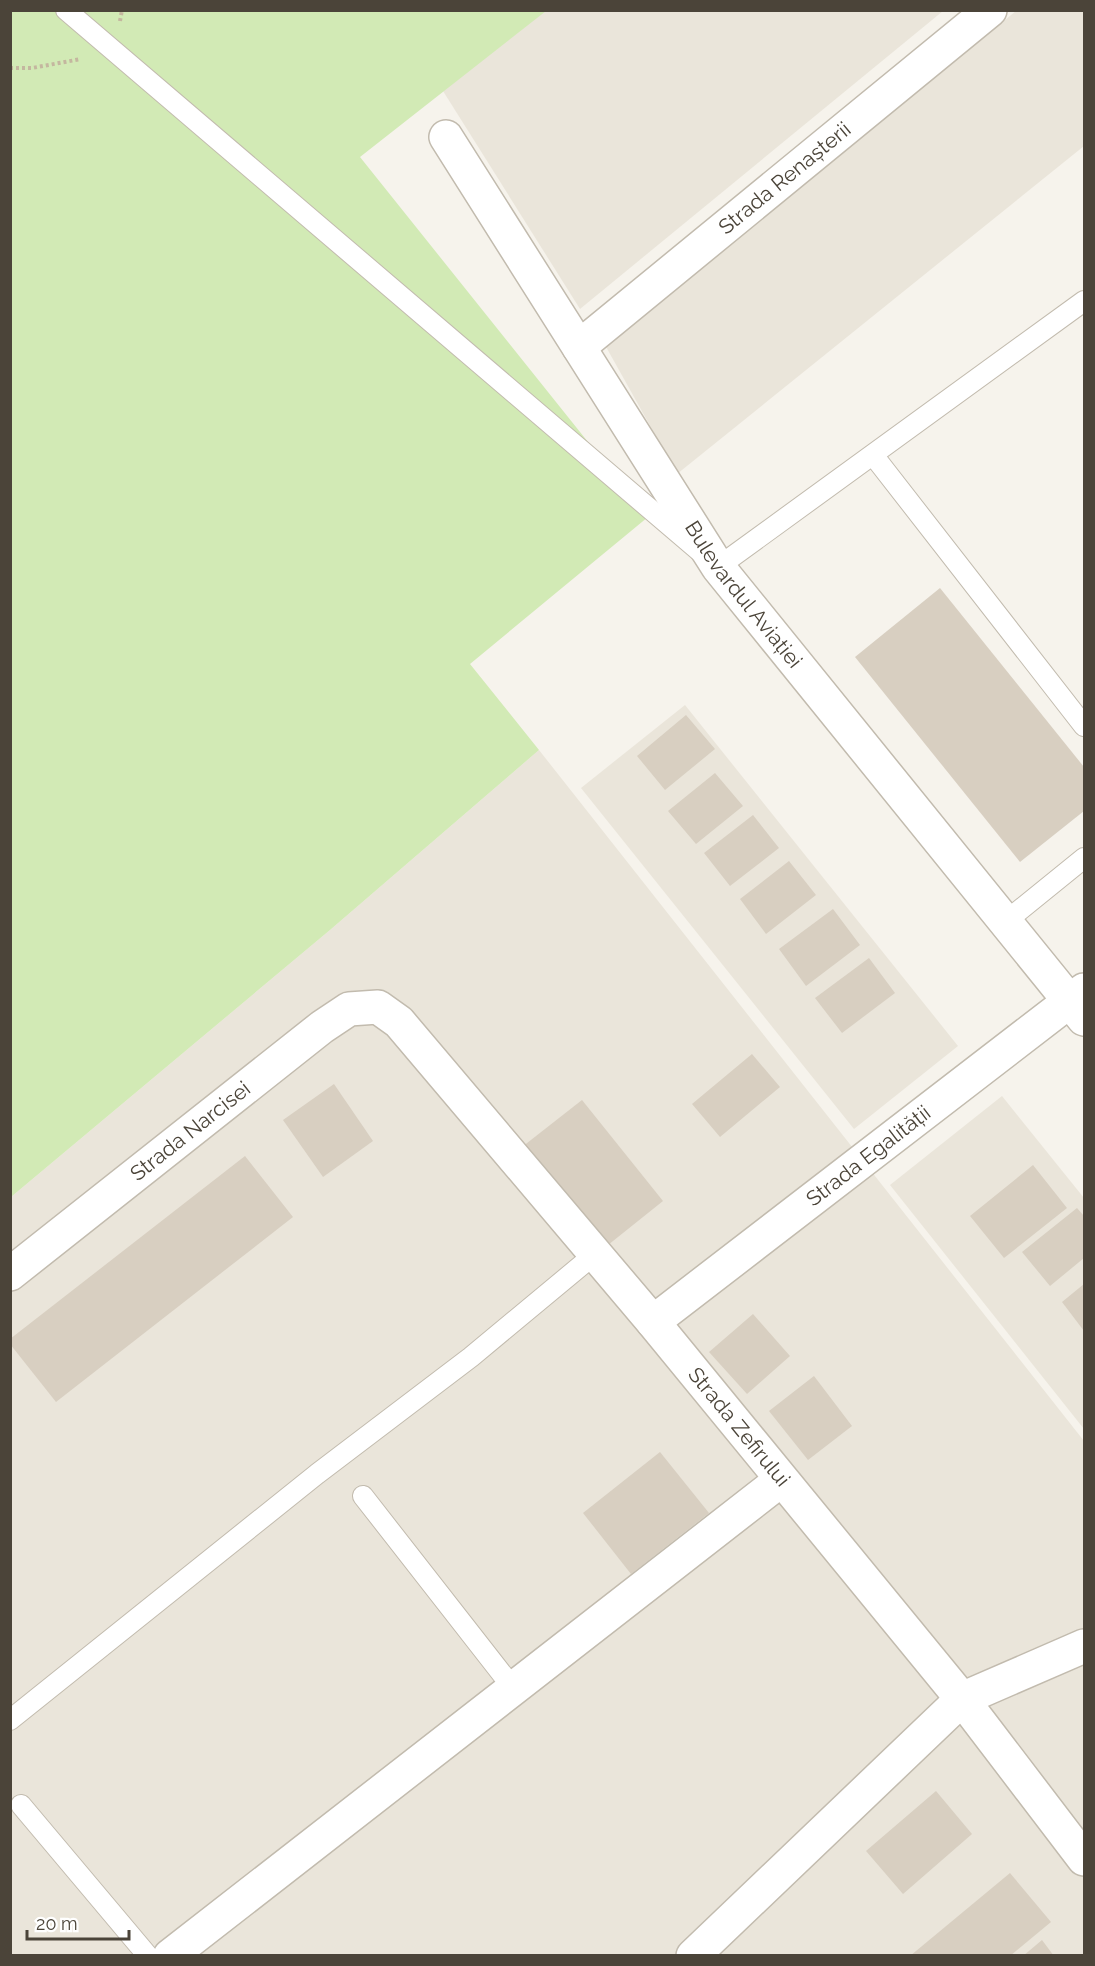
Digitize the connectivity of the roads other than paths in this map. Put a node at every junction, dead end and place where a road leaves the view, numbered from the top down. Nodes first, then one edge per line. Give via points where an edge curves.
1 (66, 10) edge
2 (990, 10) edge
3 (446, 137) dead end
4 (1084, 301) edge
5 (579, 347) junction
6 (873, 455) junction
7 (718, 567) junction
8 (1084, 726) edge
9 (1084, 858) edge
10 (1005, 922) junction
11 (1079, 1003) edge
12 (378, 1007) joint
13 (595, 1254) junction
14 (10, 1274) edge
15 (653, 1322) junction
16 (781, 1480) junction
17 (363, 1496) dead end
18 (1084, 1646) edge
19 (513, 1688) junction
20 (962, 1699) junction
21 (10, 1720) edge
22 (21, 1804) dead end
23 (1084, 1859) edge
24 (148, 1956) edge
25 (170, 1956) edge
26 (693, 1956) edge

1 - 7 lane
2 - 5 street, Strada Renașterii
3 - 5 street, Bulevardul Aviației
4 - 6 lane
5 - 7 street, Bulevardul Aviației
6 - 7 lane
6 - 8 lane
7 - 10 street, Bulevardul Aviației
9 - 10 lane
10 - 11 street, Bulevardul Aviației
11 - 15 street, Strada Egalității
12 - 13 street, Strada Zefirului via 399,1022
12 - 14 street, Strada Narcisei via 349,1009 322,1027
13 - 15 street, Strada Zefirului
13 - 21 lane via 471,1357 317,1474
15 - 16 street, Strada Zefirului
16 - 19 street
16 - 20 street, Strada Zefirului
17 - 19 lane
18 - 20 street
19 - 25 street
20 - 23 street, Strada Zefirului
20 - 26 street
22 - 24 lane

